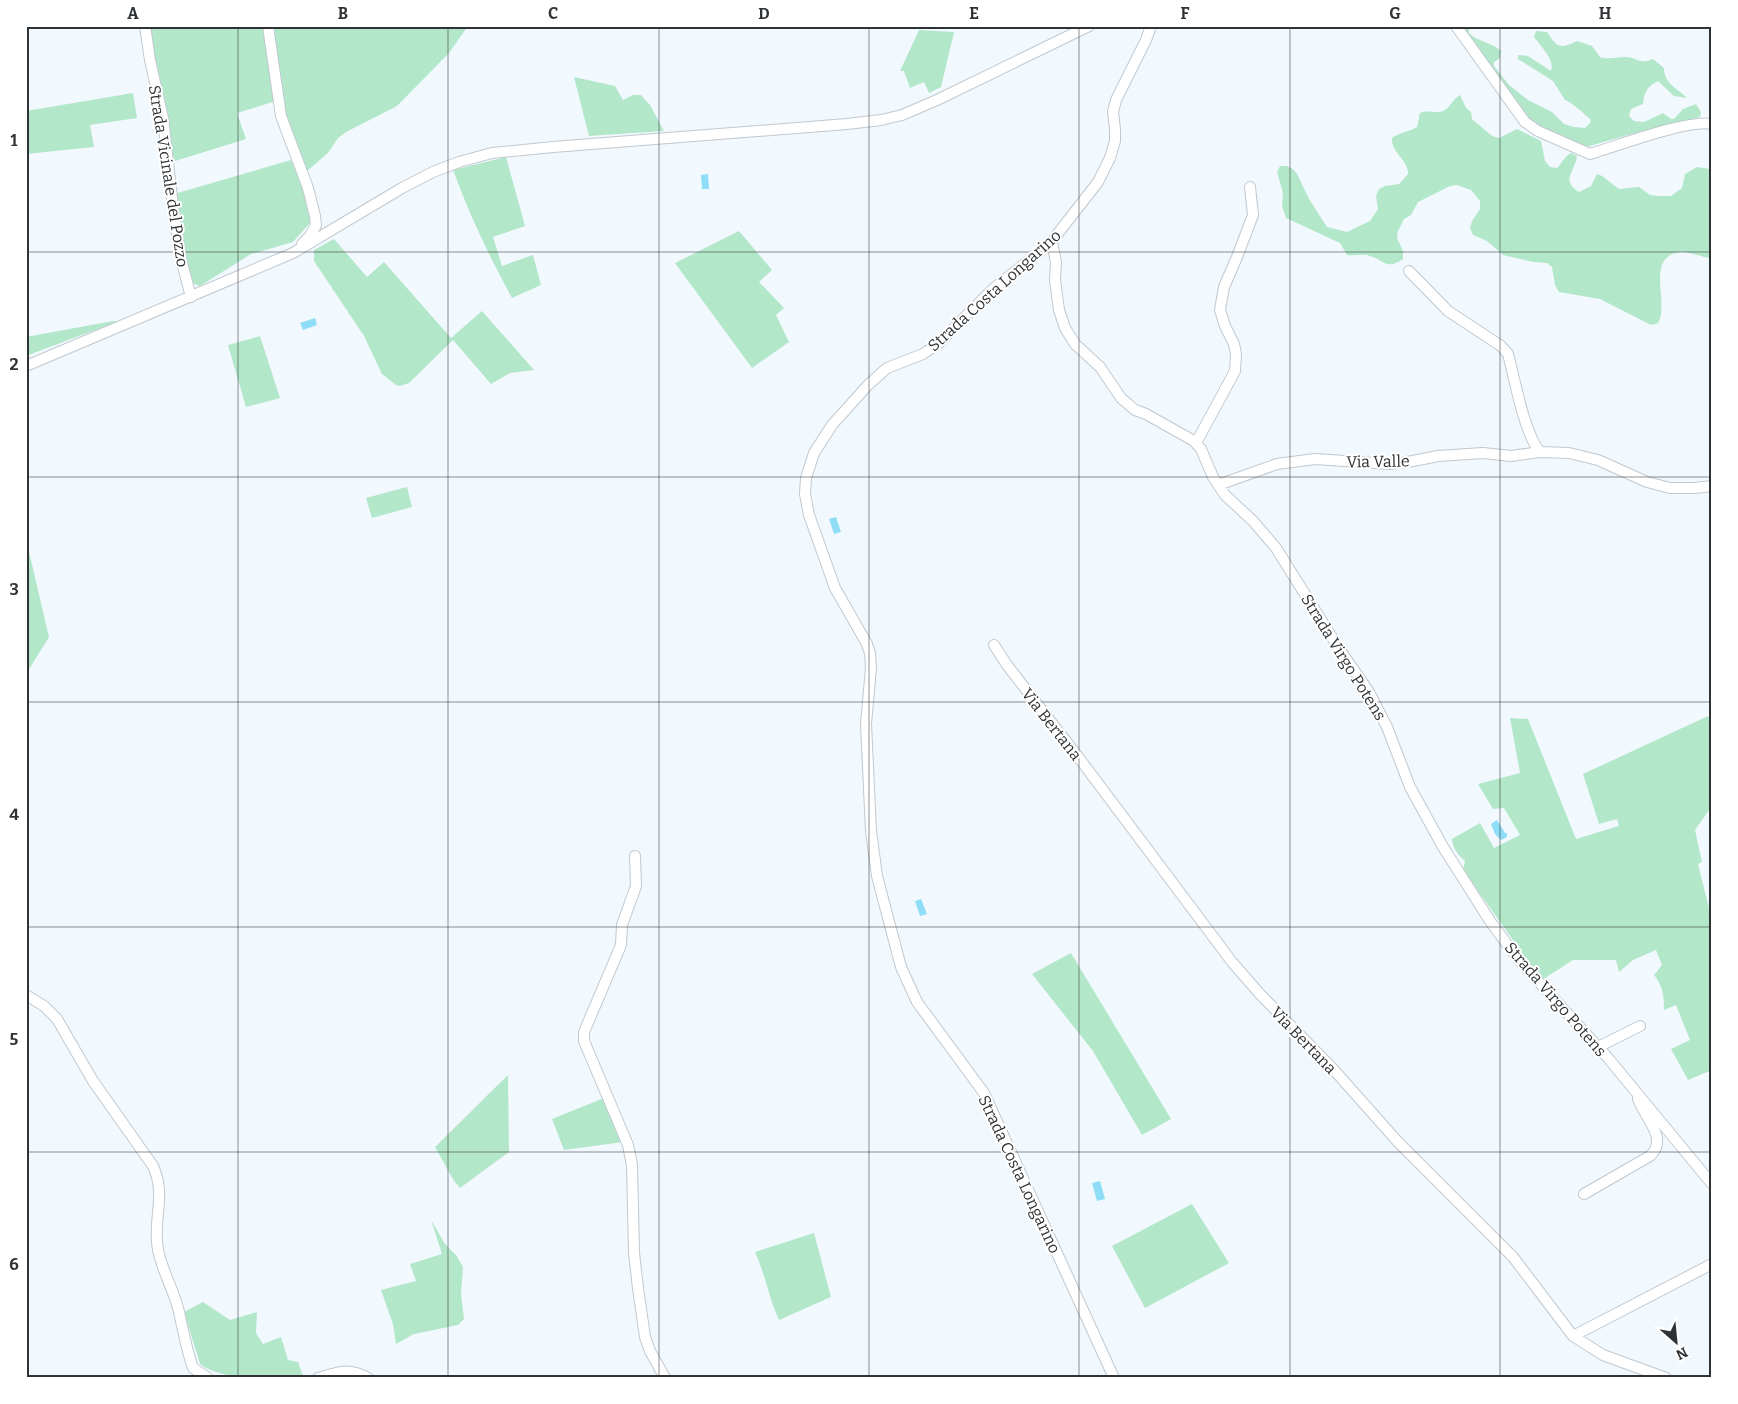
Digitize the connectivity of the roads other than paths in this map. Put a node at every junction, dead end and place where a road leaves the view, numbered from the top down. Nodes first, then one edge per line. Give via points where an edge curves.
1 (145, 26) edge
2 (268, 26) edge
3 (1089, 26) edge
4 (1456, 26) edge
5 (1149, 28) edge
6 (1712, 124) edge
7 (1250, 187) dead end
8 (1052, 242) junction
9 (293, 253) junction
10 (1409, 271) dead end
11 (190, 296) junction
12 (26, 366) edge
13 (1196, 442) junction
14 (1540, 452) junction
15 (1218, 484) junction
16 (1712, 486) edge
17 (994, 645) dead end
18 (635, 856) dead end
19 (26, 995) edge
20 (1640, 1026) dead end
21 (1598, 1047) junction
22 (1636, 1092) junction
23 (1712, 1184) edge
24 (1584, 1194) dead end
25 (1712, 1264) edge
26 (1573, 1336) junction
27 (208, 1378) edge
28 (318, 1378) edge
29 (368, 1378) edge
30 (665, 1378) edge
31 (1114, 1378) edge
32 (1666, 1378) edge

1 - 11 street, Strada Vicinale del Pozzo via 163,118 181,259
2 - 9 street via 281,116 308,188 316,225
3 - 9 street via 936,100 881,120 492,153 459,162 402,188
4 - 6 street via 1525,122 1590,154 1669,130 1704,122
5 - 8 street, Strada Costa Longarino via 1116,100 1113,112 1115,142 1110,158 1098,182
7 - 13 street via 1253,214 1224,287 1221,304 1222,318 1234,344 1235,371
8 - 13 street via 1060,310 1065,328 1075,344 1100,368 1128,404
8 - 31 street, Strada Costa Longarino via 993,290 939,343 923,354 887,368 868,386 832,425 814,453 804,494 835,588 870,653 866,724 871,831 877,876 901,967 917,1002 984,1094
9 - 11 street
10 - 14 street via 1448,311 1508,354 1526,424
11 - 12 street
13 - 15 street, Strada Virgo Potens
14 - 15 street, Via Valle via 1511,456 1483,453 1438,456 1390,464 1315,460 1277,464
14 - 16 street, Via Valle via 1569,453 1598,460 1670,488
15 - 21 street, Strada Virgo Potens via 1276,548 1369,692 1387,727 1410,787 1490,921 1527,970
17 - 26 street, Via Bertana via 1232,962 1398,1142 1513,1257
18 - 30 street via 636,886 622,925 622,946 584,1032 584,1041 628,1145 632,1165 634,1254 639,1298 648,1344
19 - 27 street via 57,1019 93,1081 153,1166 159,1179 161,1197 156,1230 158,1251 178,1307 193,1368
20 - 21 street
21 - 22 street, Strada Virgo Potens
22 - 23 street, Strada Virgo Potens
22 - 24 street via 1657,1136 1658,1147 1650,1156
25 - 26 street
26 - 32 street, Via Bertana via 1603,1355
28 - 29 street via 346,1370

